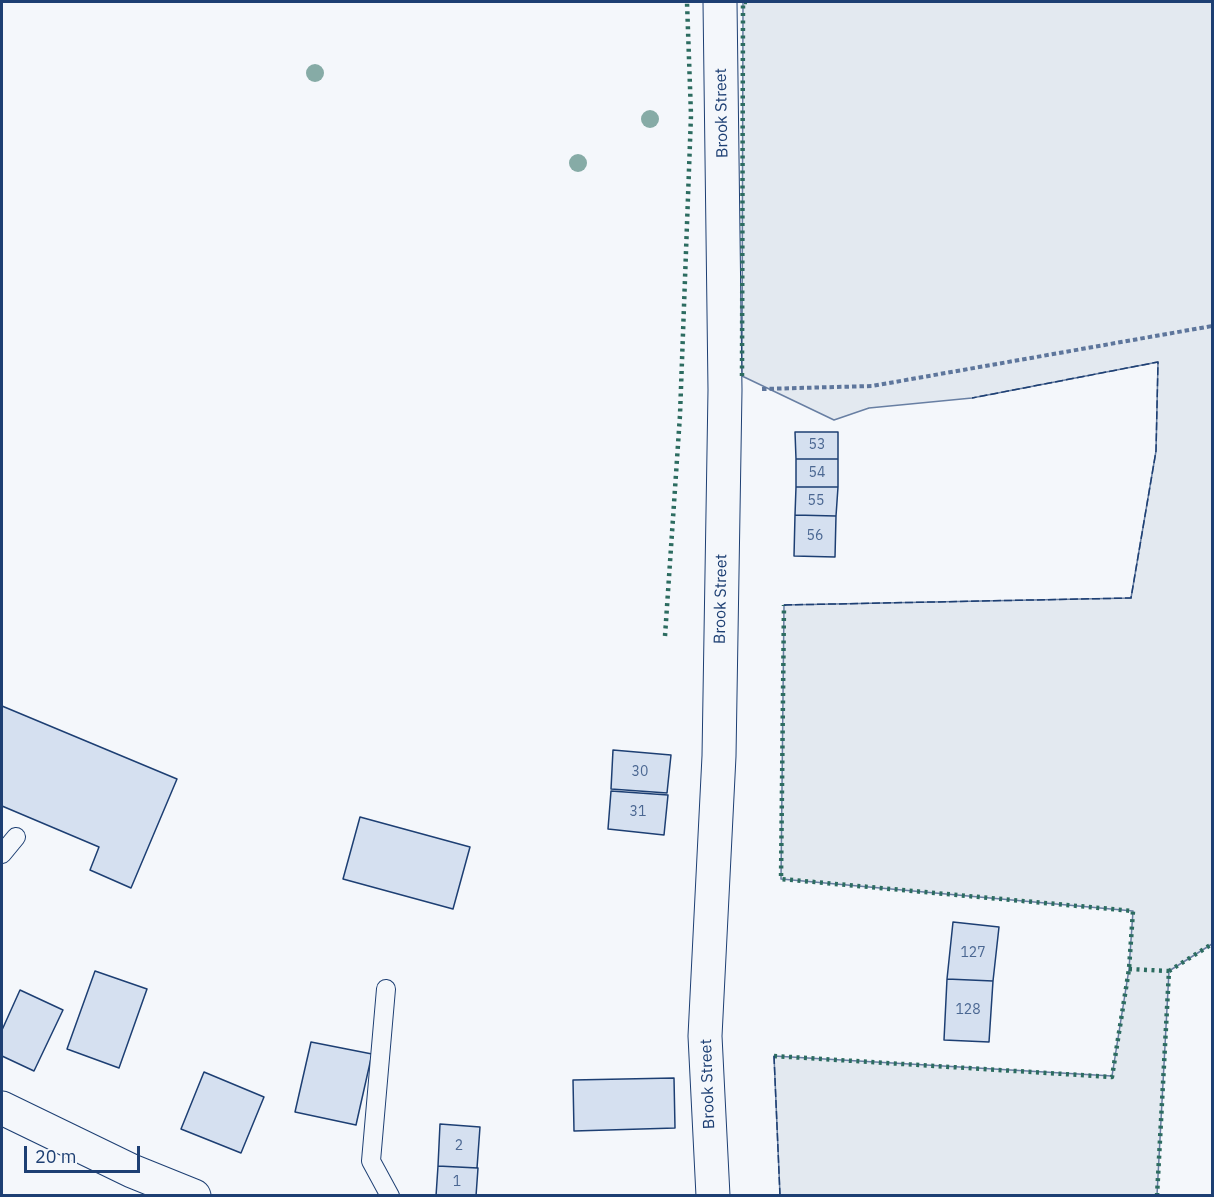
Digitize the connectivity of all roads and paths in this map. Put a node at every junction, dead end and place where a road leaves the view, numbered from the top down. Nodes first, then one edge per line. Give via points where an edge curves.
1 (720, 2) edge
2 (1212, 326) edge
3 (725, 390) junction
4 (16, 837) dead end
5 (2, 854) edge
6 (386, 989) dead end
7 (2, 1108) edge
8 (194, 1196) edge
9 (390, 1196) edge
10 (712, 1196) edge

1 - 3 main road, Brook Street
2 - 3 path via 872,386
3 - 10 main road, Brook Street via 719,756 705,1036
4 - 5 lane
6 - 9 lane via 371,1161
7 - 8 main road via 132,1171

